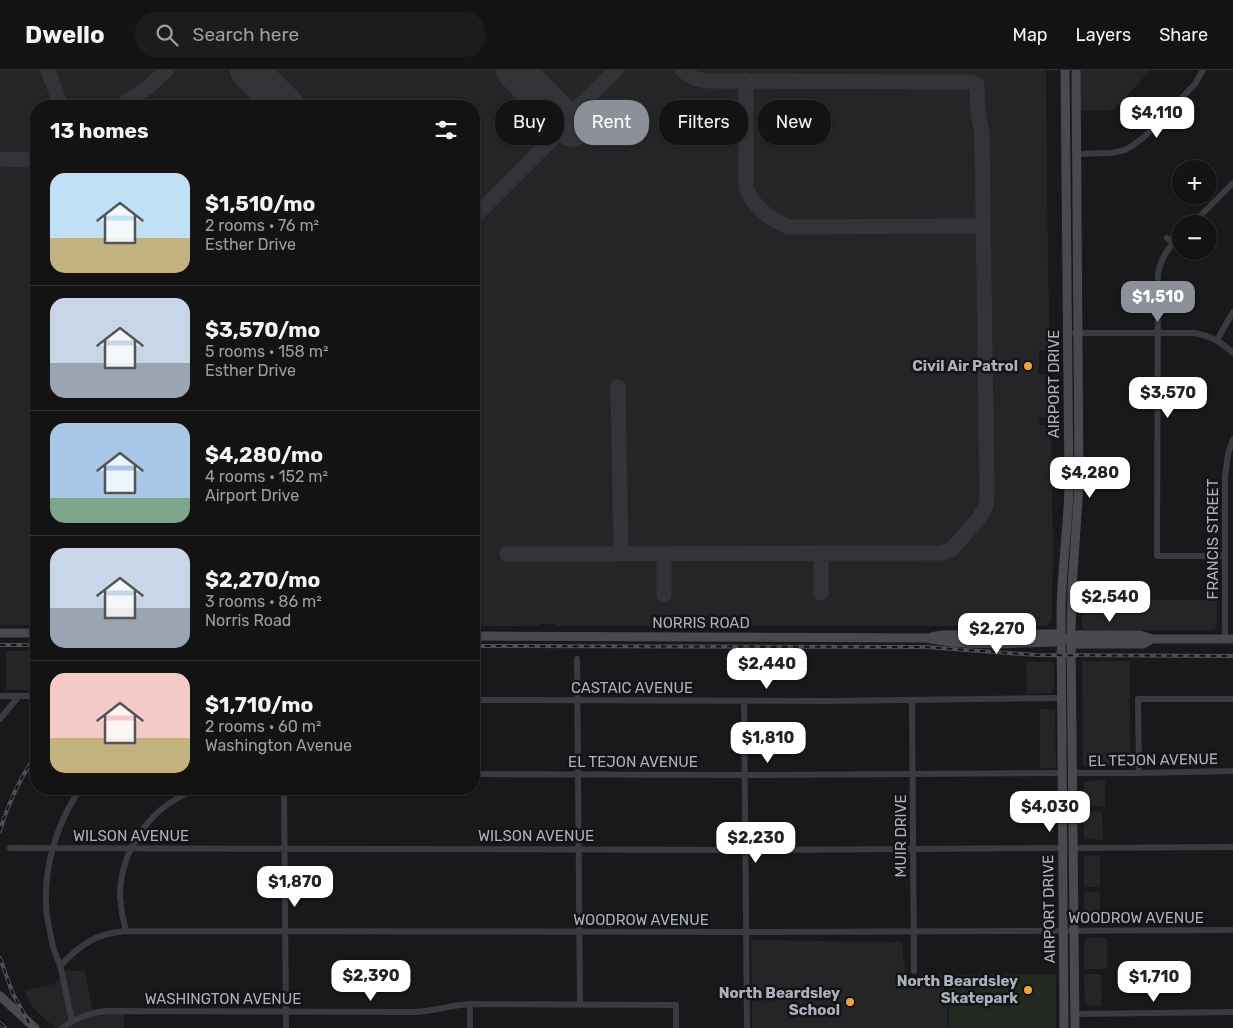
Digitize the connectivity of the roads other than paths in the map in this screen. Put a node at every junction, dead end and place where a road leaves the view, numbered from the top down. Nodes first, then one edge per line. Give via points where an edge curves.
1 (1065, 70) edge
2 (1076, 70) edge
3 (1203, 70) edge
4 (1065, 91) junction
5 (1076, 154) junction
6 (1233, 183) edge
7 (1201, 215) edge
8 (1167, 238) dead end
9 (1172, 242) edge
10 (1172, 244) edge
11 (1233, 312) edge
12 (1068, 333) junction
13 (1078, 333) junction
14 (1158, 333) junction
15 (1217, 340) junction
16 (1233, 353) edge
17 (1233, 439) edge
18 (1225, 556) junction
19 (0, 633) edge
20 (30, 633) edge
21 (480, 636) edge
22 (1061, 638) junction
23 (1071, 638) junction
24 (1229, 639) edge
25 (578, 659) dead end
26 (0, 696) edge
27 (19, 696) junction
28 (30, 696) edge
29 (1061, 698) junction
30 (1233, 699) edge
31 (480, 700) edge
32 (578, 700) junction
33 (912, 700) junction
34 (744, 701) junction
35 (0, 719) edge
36 (1233, 771) edge
37 (1061, 773) junction
38 (1073, 773) junction
39 (1139, 773) junction
40 (480, 774) edge
41 (578, 774) junction
42 (912, 774) junction
43 (745, 775) junction
44 (76, 795) edge
45 (184, 795) edge
46 (284, 795) edge
47 (1233, 847) edge
48 (10, 848) dead end
49 (52, 848) junction
50 (131, 848) junction
51 (1062, 848) junction
52 (1074, 848) junction
53 (284, 849) junction
54 (579, 849) junction
55 (913, 849) junction
56 (746, 850) junction
57 (1233, 930) edge
58 (126, 931) junction
59 (1063, 931) junction
60 (1075, 931) junction
61 (285, 932) junction
62 (579, 932) junction
63 (746, 932) junction
64 (914, 932) junction
65 (60, 966) junction
66 (914, 971) dead end
67 (0, 996) edge
68 (470, 1004) junction
69 (580, 1004) junction
70 (286, 1012) junction
71 (1233, 1012) edge
72 (1075, 1014) junction
73 (72, 1021) junction
74 (35, 1028) edge
75 (62, 1028) edge
76 (286, 1028) edge
77 (470, 1028) edge
78 (676, 1028) edge
79 (747, 1028) edge
80 (1064, 1028) edge
81 (1075, 1028) edge

1 - 4 main road, AIRPORT DRIVE
2 - 5 main road, AIRPORT DRIVE
3 - 5 street via 1195,84 1143,138 1126,150
4 - 5 main road via 1071,116 1071,148
4 - 12 main road, AIRPORT DRIVE
5 - 13 main road, AIRPORT DRIVE
6 - 7 street
8 - 9 street
10 - 14 street via 1162,258 1158,274
11 - 15 street
12 - 13 street
12 - 22 main road, AIRPORT DRIVE via 1068,499
13 - 14 street
13 - 23 main road, AIRPORT DRIVE via 1079,485
14 - 15 street via 1195,333
14 - 18 street via 1157,556
15 - 16 street
17 - 18 street, FRANCIS STREET via 1226,472
18 - 24 street, FRANCIS STREET
19 - 20 main road
21 - 22 main road, NORRIS ROAD via 927,638 941,635 1055,634
22 - 23 main road, NORRIS ROAD
22 - 29 main road, AIRPORT DRIVE
23 - 24 main road, NORRIS ROAD via 1078,634 1140,635 1152,639
23 - 38 main road, AIRPORT DRIVE
25 - 32 street
26 - 27 street
27 - 28 street
27 - 35 street
29 - 33 street, CASTAIC AVENUE
29 - 37 main road, AIRPORT DRIVE
30 - 39 street via 1138,699
31 - 32 street, CASTAIC AVENUE
32 - 34 street, CASTAIC AVENUE
32 - 41 street
33 - 34 street, CASTAIC AVENUE
33 - 42 street, MUIR DRIVE
34 - 43 street
36 - 39 street, EL TEJON AVENUE
37 - 42 street, EL TEJON AVENUE
37 - 51 main road, AIRPORT DRIVE
38 - 39 street, EL TEJON AVENUE
38 - 52 main road, AIRPORT DRIVE
40 - 41 street, EL TEJON AVENUE
41 - 43 street, EL TEJON AVENUE
41 - 54 street
42 - 43 street, EL TEJON AVENUE
42 - 55 street, MUIR DRIVE
43 - 56 street
44 - 49 street
45 - 50 street via 164,807 146,825
46 - 53 street
47 - 52 street
48 - 49 street, WILSON AVENUE
49 - 50 street, WILSON AVENUE
49 - 65 street via 47,916
50 - 53 street, WILSON AVENUE
50 - 58 street via 121,885 121,910
51 - 55 street, WILSON AVENUE
51 - 59 main road, AIRPORT DRIVE
52 - 60 main road, AIRPORT DRIVE
53 - 54 street, WILSON AVENUE
53 - 61 street
54 - 56 street, WILSON AVENUE
54 - 62 street
55 - 56 street, WILSON AVENUE
55 - 64 street, MUIR DRIVE
56 - 63 street
57 - 60 street, WOODROW AVENUE
58 - 61 street, WOODROW AVENUE
58 - 65 street, WOODROW AVENUE via 108,933 88,941
59 - 60 street, WOODROW AVENUE
59 - 64 street, WOODROW AVENUE
59 - 80 main road, AIRPORT DRIVE
60 - 72 main road, AIRPORT DRIVE
61 - 62 street, WOODROW AVENUE
61 - 70 street
62 - 63 street, WOODROW AVENUE
62 - 69 street
63 - 64 street, WOODROW AVENUE
63 - 79 street
64 - 66 street, MUIR DRIVE
65 - 73 street
67 - 74 main road
68 - 69 street, WASHINGTON AVENUE
68 - 70 street, WASHINGTON AVENUE via 420,1012
68 - 77 street
69 - 78 street, WASHINGTON AVENUE via 676,1005
70 - 73 street, WASHINGTON AVENUE via 105,1011
70 - 76 street
71 - 72 street
72 - 81 main road, AIRPORT DRIVE
73 - 75 street

